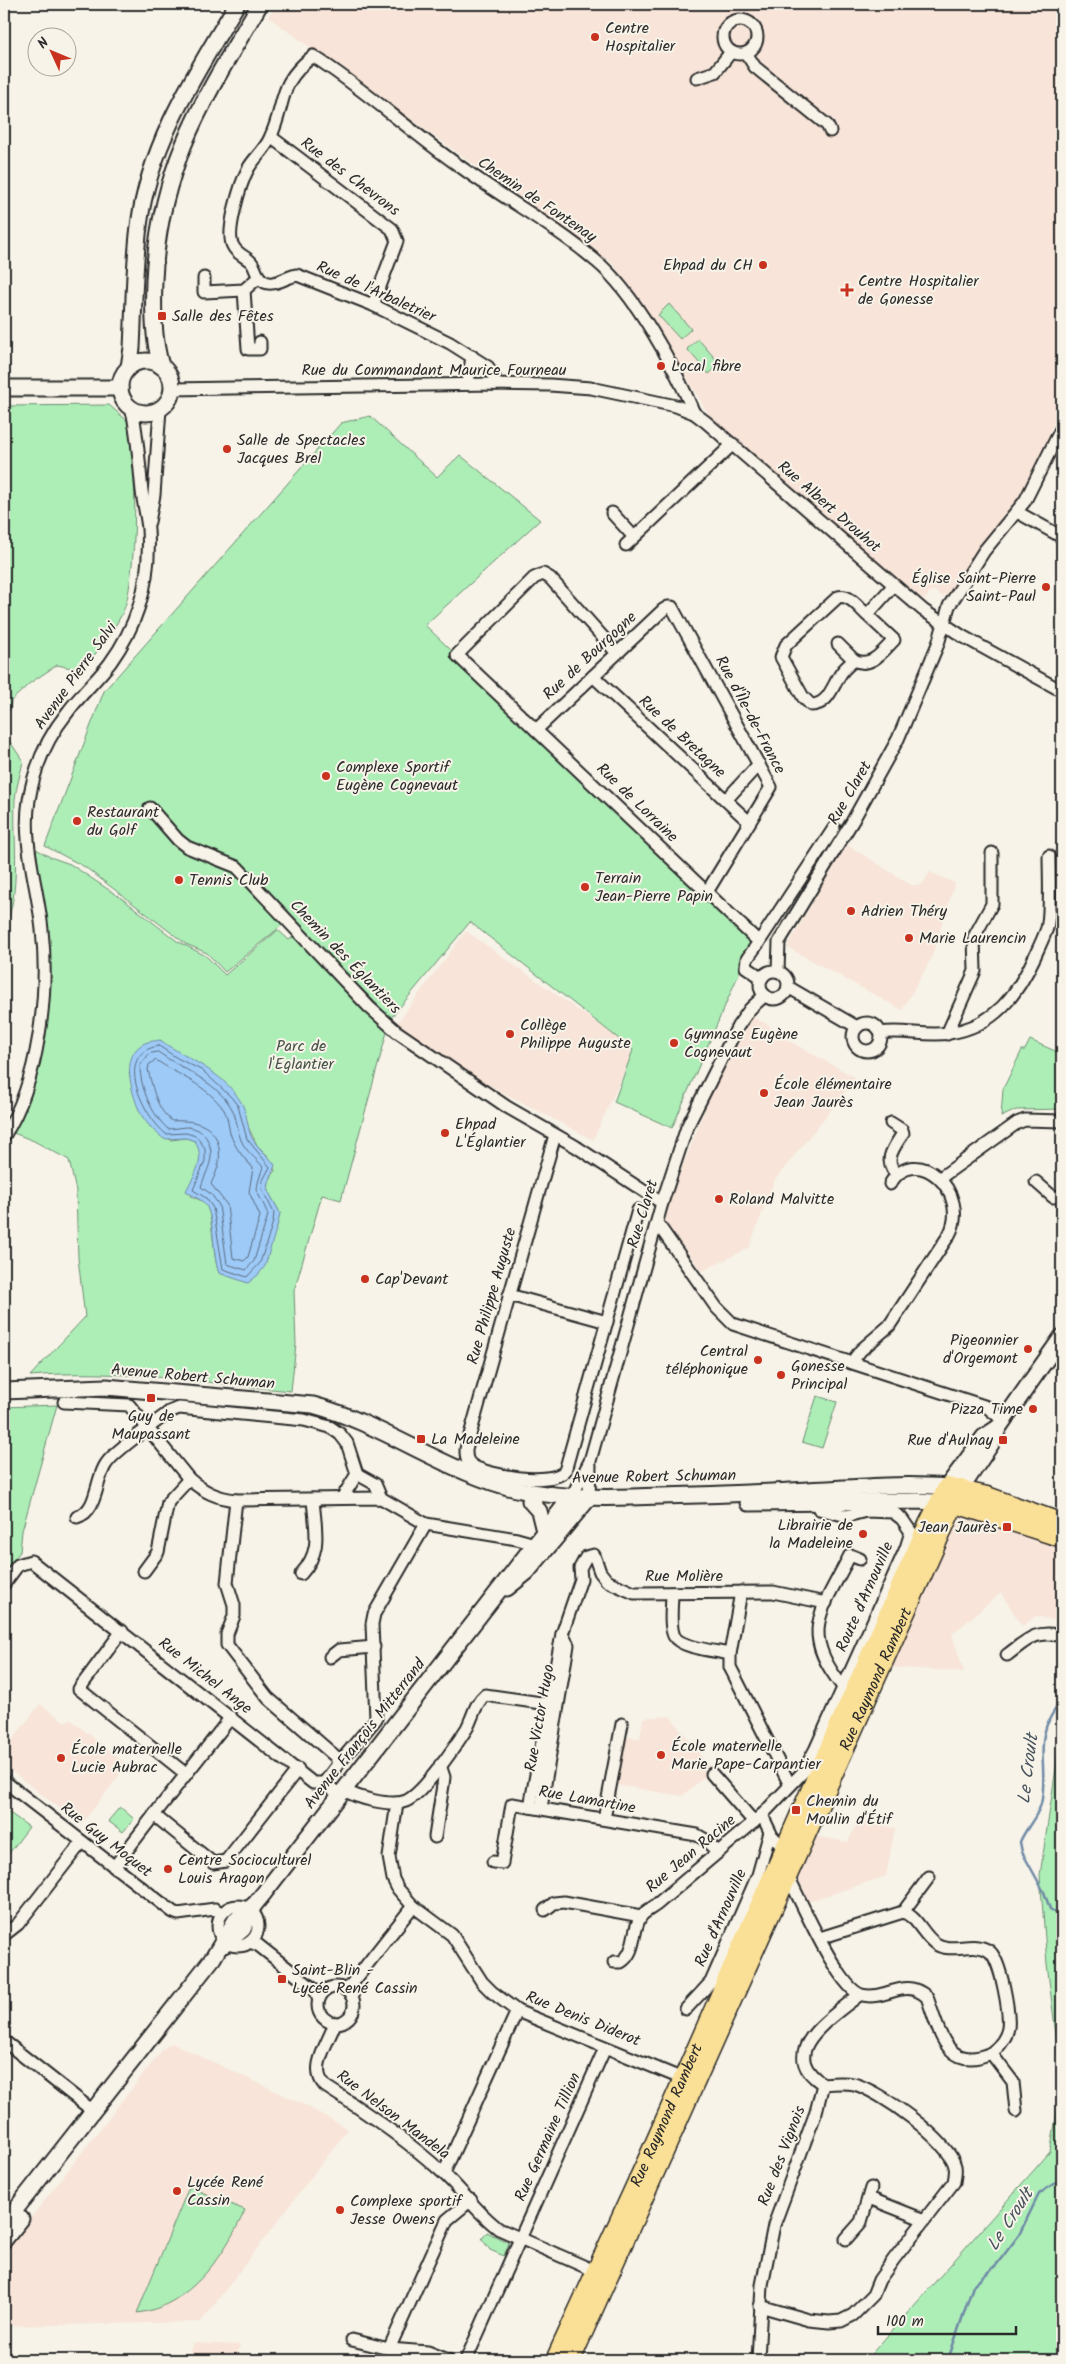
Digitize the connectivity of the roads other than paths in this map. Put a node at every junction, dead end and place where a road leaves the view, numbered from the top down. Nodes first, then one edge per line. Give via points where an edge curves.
1 (237, 4) edge
2 (260, 4) edge
3 (732, 52) junction
4 (746, 53) junction
5 (697, 78) dead end
6 (830, 131) dead end
7 (271, 137) junction
8 (259, 277) junction
9 (204, 278) dead end
10 (244, 290) junction
11 (373, 305) junction
12 (260, 342) dead end
13 (472, 356) junction
14 (161, 366) junction
15 (129, 367) junction
16 (468, 384) junction
17 (494, 384) junction
18 (4, 388) edge
19 (120, 388) junction
20 (172, 389) junction
21 (160, 409) junction
22 (132, 410) junction
23 (694, 413) junction
24 (1061, 432) edge
25 (733, 444) junction
26 (1017, 512) junction
27 (612, 513) dead end
28 (148, 526) junction
29 (1062, 537) edge
30 (893, 586) junction
31 (668, 606) joint
32 (867, 615) junction
33 (944, 624) junction
34 (838, 644) dead end
35 (617, 653) junction
36 (854, 660) junction
37 (593, 676) junction
38 (1062, 691) edge
39 (536, 730) junction
40 (759, 764) junction
41 (726, 800) junction
42 (150, 808) dead end
43 (748, 821) junction
44 (834, 828) dead end
45 (992, 853) dead end
46 (1049, 856) dead end
47 (707, 892) junction
48 (759, 942) junction
49 (778, 971) junction
50 (762, 978) junction
51 (787, 991) junction
52 (765, 995) junction
53 (855, 1030) junction
54 (881, 1033) junction
55 (947, 1034) junction
56 (1062, 1121) edge
57 (892, 1123) dead end
58 (554, 1134) junction
59 (4, 1136) edge
60 (940, 1178) junction
61 (1036, 1182) dead end
62 (1062, 1196) edge
63 (662, 1203) junction
64 (638, 1210) dead end
65 (657, 1223) junction
66 (509, 1295) junction
67 (607, 1322) junction
68 (1062, 1337) edge
69 (851, 1364) junction
70 (4, 1391) edge
71 (64, 1402) dead end
72 (1001, 1424) junction
73 (148, 1428) junction
74 (375, 1428) junction
75 (590, 1460) junction
76 (472, 1466) joint
77 (357, 1474) junction
78 (189, 1479) junction
79 (950, 1495) junction
80 (342, 1498) junction
81 (381, 1498) junction
82 (313, 1499) junction
83 (236, 1500) junction
84 (530, 1500) junction
85 (577, 1502) junction
86 (819, 1509) dead end
87 (77, 1517) dead end
88 (1062, 1523) edge
89 (426, 1524) junction
90 (928, 1524) junction
91 (910, 1529) junction
92 (544, 1531) junction
93 (1062, 1538) edge
94 (540, 1547) junction
95 (860, 1559) dead end
96 (144, 1571) dead end
97 (301, 1574) dead end
98 (581, 1579) joint
99 (4, 1584) edge
100 (741, 1592) junction
101 (672, 1593) junction
102 (826, 1603) junction
103 (122, 1632) junction
104 (562, 1634) junction
105 (1062, 1636) edge
106 (374, 1647) junction
107 (730, 1654) junction
108 (1007, 1655) dead end
109 (330, 1657) dead end
110 (842, 1687) junction
111 (548, 1704) junction
112 (231, 1717) junction
113 (622, 1724) dead end
114 (338, 1764) junction
115 (440, 1765) junction
116 (298, 1769) junction
117 (186, 1774) junction
118 (712, 1774) dead end
119 (4, 1781) edge
120 (324, 1783) junction
121 (790, 1786) junction
122 (342, 1792) junction
123 (397, 1803) junction
124 (536, 1808) junction
125 (154, 1815) junction
126 (604, 1819) junction
127 (758, 1819) junction
128 (770, 1832) junction
129 (435, 1837) dead end
130 (82, 1842) junction
131 (718, 1852) junction
132 (791, 1852) junction
133 (493, 1862) dead end
134 (114, 1866) junction
135 (782, 1873) junction
136 (929, 1877) dead end
137 (255, 1904) junction
138 (413, 1906) junction
139 (545, 1910) dead end
140 (903, 1912) junction
141 (222, 1913) junction
142 (641, 1916) junction
143 (257, 1932) junction
144 (4, 1936) edge
145 (820, 1938) junction
146 (250, 1942) junction
147 (224, 1944) junction
148 (614, 1962) dead end
149 (347, 1990) junction
150 (322, 1994) junction
151 (859, 1995) junction
152 (686, 2009) dead end
153 (517, 2011) junction
154 (335, 2022) junction
155 (4, 2041) edge
156 (605, 2048) junction
157 (991, 2053) junction
158 (683, 2079) junction
159 (823, 2084) junction
160 (93, 2111) junction
161 (1016, 2111) dead end
162 (78, 2132) junction
163 (444, 2173) junction
164 (471, 2200) junction
165 (922, 2219) junction
166 (4, 2224) edge
167 (521, 2239) junction
168 (846, 2239) dead end
169 (4, 2240) edge
170 (596, 2272) junction
171 (760, 2306) junction
172 (352, 2340) dead end
173 (389, 2349) junction
174 (448, 2360) edge
175 (466, 2360) edge
176 (555, 2360) edge
177 (571, 2360) edge
178 (758, 2360) edge

1 - 15 main road via 172,116 151,174 139,224
2 - 14 main road via 186,134 164,200 155,250 154,291 156,347
3 - 4 street
3 - 4 street via 725,44 724,34 728,25 740,20 753,26 757,34 756,44
3 - 5 street via 715,72
4 - 6 street via 755,67
7 - 8 street via 248,169 230,229 233,248 252,263
7 - 11 street, Rue des Chevrons via 395,233 397,241
7 - 23 street, Chemin de Fontenay via 289,80 313,56 466,171 560,233 597,262 619,283 634,305
8 - 10 street
8 - 11 street, Rue de l'Arbaletrier via 264,282 276,284 288,276 297,275
9 - 10 street via 204,292
10 - 12 street via 248,349 260,349
11 - 13 street, Rue de l'Arbaletrier
13 - 16 street
13 - 17 street, Rue de l'Arbaletrier via 488,367
14 - 15 main road via 145,361
14 - 20 main road via 171,380
15 - 19 main road
16 - 17 street, Rue du Commandant Maurice Fourneau
16 - 20 street, Rue du Commandant Maurice Fourneau
17 - 23 street, Rue du Commandant Maurice Fourneau via 591,388 676,406
18 - 19 main road
19 - 22 main road
20 - 21 main road via 170,398
21 - 22 main road via 152,413
21 - 28 street, Avenue Pierre Salvi via 154,495
22 - 28 street, Avenue Pierre Salvi
23 - 25 street, Rue Albert Drouhot
24 - 26 street, Rue Claret
25 - 27 street via 630,541
25 - 30 street, Rue Albert Drouhot
26 - 29 street
26 - 33 street, Rue Claret via 984,551 949,606
28 - 59 street, Avenue Pierre Salvi via 146,576 136,617 112,659 65,714 36,768 29,800 28,840 42,930 44,992 32,1067
30 - 32 street
30 - 33 street, Rue Albert Drouhot
31 - 35 street, Rue de Bourgogne
31 - 40 street, Rue d'Île-de-France via 680,619
32 - 36 street via 894,640 877,658 867,663
32 - 36 street via 849,598 838,597 786,645 781,657 803,697 811,705 818,705 826,699 841,673
33 - 38 street, Rue Albert Drouhot
33 - 49 street, Rue Claret via 920,691 898,739 779,942
34 - 36 street
35 - 37 street, Rue de Bourgogne
35 - 39 street, Rue de Lorraine via 550,578 543,574 534,578 457,655
37 - 39 street, Rue de Bourgogne
37 - 41 street, Rue de Bretagne
39 - 47 street, Rue de Lorraine
40 - 41 street
40 - 43 street, Rue d'Île-de-France via 771,786
41 - 43 street, Rue de Bretagne
42 - 58 street, Chemin des Églantiers via 187,847 237,867 390,1026 507,1107
43 - 47 street, Rue d'Île-de-France
44 - 48 street
45 - 55 street via 992,904 974,937 975,971
46 - 55 street via 1048,926 1023,982 993,1015
47 - 48 street, Rue de Lorraine
48 - 50 street via 747,959 746,967
49 - 50 street
49 - 51 street via 786,977
50 - 52 street via 761,990
51 - 52 street via 775,999
51 - 53 street
52 - 63 street, Rue Claret via 738,1026 693,1116
53 - 54 street via 871,1023
53 - 54 street via 856,1044 867,1050 878,1045
54 - 55 street via 897,1030
56 - 60 street via 1025,1120 1017,1123
57 - 60 street via 903,1133 889,1156 893,1179 904,1170 922,1168
58 - 63 street, Chemin des Églantiers
58 - 66 street, Rue Philippe Auguste
60 - 69 street via 954,1202 953,1228 890,1326 861,1350
61 - 62 street via 1053,1197
63 - 65 street, Rue Claret
64 - 67 street
65 - 69 street via 716,1307 733,1324
65 - 75 street, Rue Claret
66 - 67 street
66 - 76 street, Rue Philippe Auguste via 466,1449 466,1458
67 - 76 street, Avenue Robert Schuman via 565,1471 555,1478 510,1477
68 - 72 main road
69 - 72 street via 987,1407
70 - 74 main road, Avenue Robert Schuman via 106,1387 312,1405
71 - 73 street via 129,1405
72 - 79 main road via 992,1444
73 - 77 street via 178,1408 318,1422 344,1438
73 - 78 street
73 - 87 street via 106,1464 90,1509
74 - 84 main road, Avenue Robert Schuman via 461,1478
74 - 85 main road, Avenue Robert Schuman via 474,1476
75 - 85 street, Rue Claret
75 - 85 street, Rue Claret
77 - 80 street
77 - 81 street via 374,1484
78 - 83 street via 211,1495
78 - 96 street via 168,1502 158,1552
79 - 85 main road, Avenue Robert Schuman via 737,1503
79 - 88 main road via 987,1496
79 - 90 main road, Rue Raymond Rambert
79 - 93 main road
79 - 132 main road, Rue Raymond Rambert
80 - 81 street
80 - 82 street
81 - 89 street
82 - 83 street
82 - 97 street via 316,1552
83 - 114 street via 227,1583 234,1616 227,1634 227,1645 268,1698 336,1757
84 - 85 main road, Avenue Robert Schuman
84 - 92 main road via 539,1511
85 - 92 main road, Avenue François Mitterrand
85 - 94 main road, Avenue François Mitterrand
86 - 91 street, Route d'Arnouville via 847,1516 866,1511 894,1512
89 - 94 street
89 - 106 street via 374,1614
90 - 91 street
90 - 132 main road, Rue Raymond Rambert
91 - 110 street, Route d'Arnouville via 906,1548
92 - 94 main road, Avenue François Mitterrand
94 - 122 main road, Avenue François Mitterrand via 493,1597
95 - 102 street, Route d'Arnouville via 850,1555
98 - 101 street, Rue Molière via 582,1562 590,1555 597,1559 600,1572 607,1581 634,1593
98 - 104 street, Rue Victor Hugo
99 - 103 street, Rue Michel Ange via 18,1565 32,1561
100 - 101 street, Rue Molière
100 - 102 street, Rue Molière via 773,1592
100 - 107 street
101 - 107 street via 673,1630 677,1640
102 - 110 street, Route d'Arnouville via 818,1625 817,1643
103 - 112 street, Rue Michel Ange
103 - 117 street via 80,1689
104 - 111 street, Rue Victor Hugo
104 - 124 street, Rue Victor Hugo via 568,1645
105 - 108 street via 1044,1633 1034,1636
106 - 109 street via 338,1650
106 - 114 street via 376,1719
107 - 121 street via 734,1674
110 - 121 street, Route d'Arnouville via 808,1765
111 - 115 street via 485,1695
111 - 124 street, Rue Victor Hugo
112 - 116 street, Rue Michel Ange
112 - 117 street
113 - 126 street
114 - 120 street
115 - 123 street via 417,1794
115 - 129 street via 444,1785
116 - 120 street, Rue Michel Ange via 314,1783
116 - 125 street via 226,1861 220,1864 213,1863
117 - 125 street
118 - 127 street
119 - 130 street, Rue Guy Moquet
120 - 122 street, Rue Michel Ange
121 - 127 street, Rue Jean Racine
122 - 123 street, Rue Michel Ange
122 - 137 main road, Avenue François Mitterrand
123 - 138 street, Rue Denis Diderot via 389,1869 398,1889
124 - 126 street, Rue Lamartine
124 - 133 street, Rue Lamartine via 512,1804 502,1863
125 - 134 street
126 - 131 street, Rue Lamartine via 697,1835
127 - 128 street
127 - 131 street, Rue Jean Racine
128 - 132 street via 776,1843
128 - 152 street, Rue d'Arnouville via 758,1875 711,1982
130 - 134 street, Rue Guy Moquet
130 - 144 street via 18,1924
131 - 142 street, Rue Jean Racine
132 - 135 main road, Rue Raymond Rambert
134 - 141 street, Rue Guy Moquet via 173,1912 215,1909
135 - 145 street
135 - 158 main road, Rue Raymond Rambert
135 - 177 main road, Rue Raymond Rambert
136 - 140 street
137 - 141 street, Rue Guy Moquet via 234,1906
137 - 143 street
137 - 147 main road, Avenue François Mitterrand via 234,1921
138 - 149 street
138 - 153 street, Rue Denis Diderot via 452,1935 482,1982
139 - 142 street, Rue Jean Racine via 554,1903 564,1902
140 - 145 street
140 - 157 street via 912,1917 936,1944 981,1947 994,1956 1001,1970 1008,2027 1000,2046
141 - 147 street via 218,1928
142 - 148 street, Rue Jean Racine via 630,1954 622,1962
143 - 146 street
143 - 150 street
145 - 151 street via 836,1969
146 - 147 street
146 - 150 street
147 - 160 main road, Avenue François Mitterrand
149 - 150 street via 338,1986
149 - 154 street via 354,2009 346,2019
150 - 154 street via 319,2011
151 - 157 street via 914,1988 927,1997 949,2049 957,2056 979,2059
151 - 159 street via 820,2026 805,2051 806,2071
153 - 156 street, Rue Denis Diderot
153 - 163 street
154 - 163 street, Rue Nelson Mandela via 319,2062 317,2072 320,2080
155 - 160 street
156 - 158 street, Rue Denis Diderot via 628,2054
156 - 167 street, Rue Germaine Tillion
157 - 161 street via 1013,2082
158 - 170 main road, Rue Raymond Rambert
159 - 165 street via 853,2084 881,2096 921,2126 950,2156 955,2166 954,2182
159 - 171 street, Rue des Vignois via 816,2112 774,2225
160 - 162 main road
162 - 166 main road
162 - 169 main road via 38,2195
163 - 164 street, Rue Nelson Mandela
164 - 167 street, Rue Nelson Mandela via 489,2222
164 - 173 street via 448,2220
165 - 168 street via 870,2193 861,2222
165 - 171 street via 879,2280 873,2295 853,2316 841,2321 810,2320
167 - 170 street, Rue Nelson Mandela
167 - 175 street, Rue Germaine Tillion
170 - 176 main road, Rue Raymond Rambert
171 - 178 street, Rue des Vignois
172 - 173 street
173 - 174 street via 428,2352

